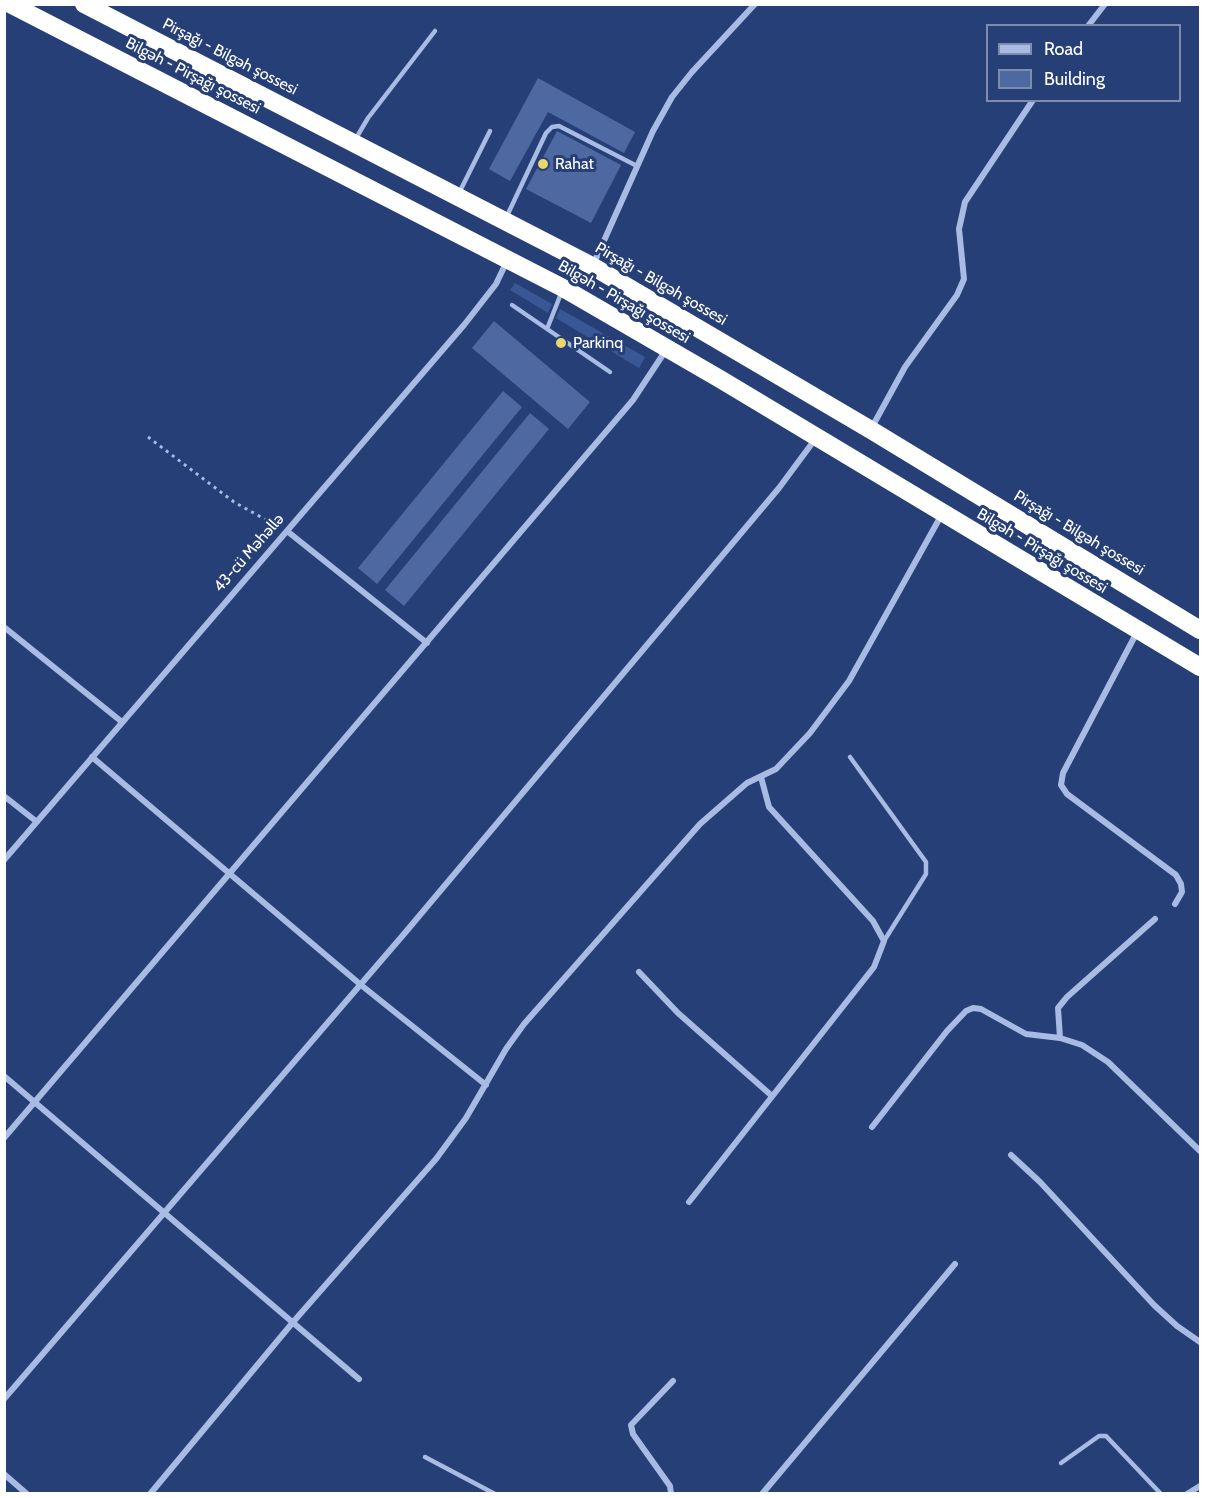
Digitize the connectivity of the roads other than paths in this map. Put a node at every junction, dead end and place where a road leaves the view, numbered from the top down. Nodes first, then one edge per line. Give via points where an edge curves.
1 (10, 4) edge
2 (84, 4) edge
3 (755, 4) edge
4 (1105, 4) edge
5 (1090, 24) edge
6 (435, 31) dead end
7 (1032, 102) edge
8 (490, 131) dead end
9 (354, 142) junction
10 (637, 166) junction
11 (458, 195) junction
12 (505, 220) junction
13 (508, 260) junction
14 (592, 266) junction
15 (563, 288) junction
16 (512, 305) dead end
17 (548, 329) junction
18 (666, 349) junction
19 (610, 372) dead end
20 (871, 429) junction
21 (816, 438) junction
22 (942, 514) junction
23 (287, 531) junction
24 (4, 627) edge
25 (1200, 630) edge
26 (1137, 631) junction
27 (427, 643) junction
28 (1162, 646) junction
29 (1200, 668) edge
30 (1200, 675) edge
31 (122, 722) junction
32 (92, 757) junction
33 (850, 757) dead end
34 (761, 777) junction
35 (4, 796) edge
36 (37, 822) junction
37 (4, 860) edge
38 (230, 875) junction
39 (1175, 904) dead end
40 (1155, 919) dead end
41 (884, 941) junction
42 (639, 972) dead end
43 (361, 986) junction
44 (1060, 1038) junction
45 (4, 1076) edge
46 (486, 1085) junction
47 (772, 1096) junction
48 (35, 1101) junction
49 (872, 1127) dead end
50 (4, 1138) edge
51 (1200, 1150) edge
52 (1011, 1155) dead end
53 (689, 1202) dead end
54 (164, 1211) junction
55 (955, 1264) dead end
56 (294, 1321) junction
57 (1200, 1342) edge
58 (359, 1379) dead end
59 (673, 1382) dead end
60 (4, 1399) edge
61 (425, 1456) dead end
62 (1061, 1463) dead end
63 (4, 1474) edge
64 (1200, 1486) edge
65 (27, 1494) edge
66 (150, 1494) edge
67 (495, 1494) edge
68 (671, 1494) edge
69 (762, 1494) edge
70 (1161, 1494) edge
71 (1187, 1494) edge

1 - 13 highway, Bilgəh - Pirşağı şossesi
2 - 9 highway, Pirşağı - Bilgəh şossesi
3 - 10 street via 672,97
4 - 5 street
6 - 9 lane
7 - 20 street via 965,202 959,229 964,279 957,295 905,367
8 - 11 lane
9 - 11 highway, Pirşağı - Bilgəh şossesi
10 - 12 lane via 559,126 552,127
10 - 14 street
11 - 12 highway, Pirşağı - Bilgəh şossesi
12 - 14 highway, Pirşağı - Bilgəh şossesi
13 - 15 highway, Bilgəh - Pirşağı şossesi
13 - 23 street, 43-cü Məhəllə via 483,302
14 - 20 highway, Pirşağı - Bilgəh şossesi
15 - 17 lane
15 - 18 highway, Bilgəh - Pirşağı şossesi
16 - 17 lane
17 - 19 lane
18 - 21 highway, Bilgəh - Pirşağı şossesi
18 - 27 street via 633,400
20 - 25 highway, Pirşağı - Bilgəh şossesi
21 - 22 highway, Bilgəh - Pirşağı şossesi
21 - 43 street via 779,488
22 - 26 highway, Bilgəh - Pirşağı şossesi
22 - 34 street via 849,681 787,760
23 - 27 street
23 - 31 street, 43-cü Məhəllə
24 - 31 street
26 - 28 highway, Bilgəh - Pirşağı şossesi
26 - 39 street via 1063,773 1061,785 1067,794 1176,875 1182,892
27 - 38 street
28 - 29 highway, Bilgəh - Pirşağı şossesi
28 - 30 highway
31 - 32 street, 43-cü Məhəllə
32 - 36 street, 43-cü Məhəllə
32 - 38 street
33 - 41 lane via 926,862 926,874
34 - 41 street via 769,807 782,825 873,921
34 - 46 street via 732,794 700,824 524,1024
35 - 36 street
36 - 37 street, 43-cü Məhəllə
38 - 43 street
38 - 48 street
40 - 44 street via 1058,1008
41 - 47 street via 874,967
42 - 47 street via 678,1013
43 - 46 street
43 - 54 street
44 - 49 street via 1026,1034 981,1009 966,1011
44 - 51 street via 1082,1045 1108,1062
45 - 48 street
46 - 56 street via 436,1159
47 - 53 street
48 - 50 street
48 - 54 street
52 - 57 street via 1154,1305
54 - 56 street
54 - 60 street
55 - 69 street
56 - 58 street
56 - 66 street
59 - 68 street via 631,1425 633,1434 670,1486
61 - 67 lane
62 - 70 lane via 1099,1436 1106,1436
63 - 65 street
64 - 71 street

